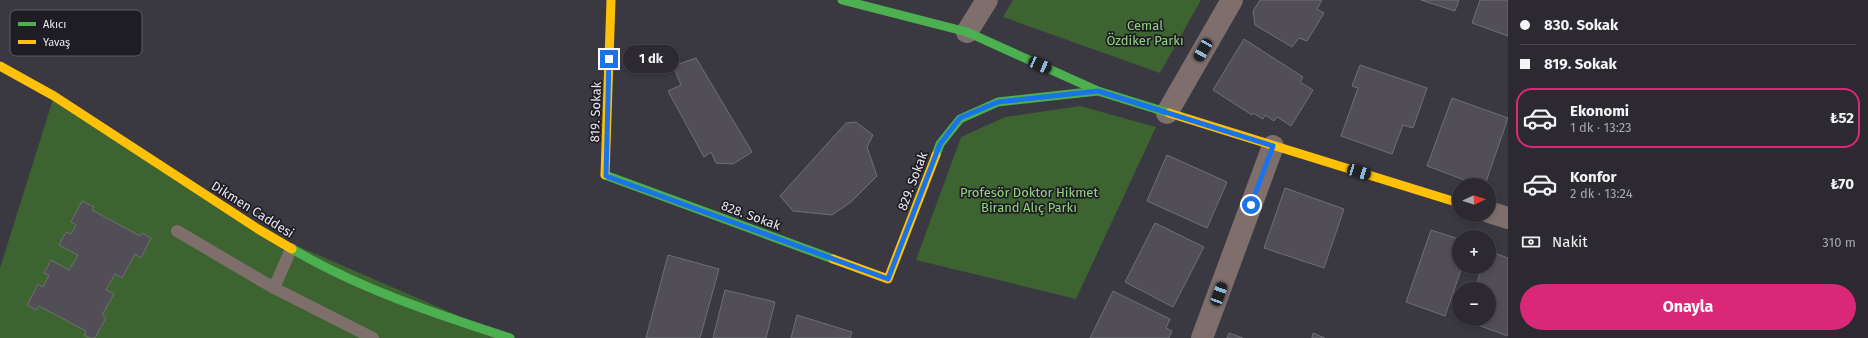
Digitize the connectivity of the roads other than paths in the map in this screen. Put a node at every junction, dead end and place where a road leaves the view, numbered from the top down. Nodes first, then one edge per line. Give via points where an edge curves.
1 (611, 0) edge
2 (842, 0) edge
3 (987, 0) edge
4 (1232, 0) edge
5 (967, 32) junction
6 (0, 66) edge
7 (1098, 91) junction
8 (1166, 113) junction
9 (1273, 146) junction
10 (606, 176) joint
11 (1452, 201) edge
12 (1496, 214) edge
13 (1508, 218) edge
14 (177, 231) dead end
15 (290, 249) junction
16 (888, 279) joint
17 (274, 288) junction
18 (373, 338) edge
19 (510, 338) edge
20 (1202, 338) edge

1 - 10 street, 819. Sokak
2 - 5 street
3 - 5 street
4 - 8 street
5 - 7 street
6 - 15 street, Dikmen Caddesi via 54,96
7 - 8 street
7 - 16 street, 829. Sokak via 998,102 960,118 940,144
8 - 9 street
9 - 11 street
9 - 20 street
10 - 16 street, 828. Sokak
12 - 13 street
14 - 17 lane
15 - 17 lane
15 - 19 street, Dikmen Caddesi via 319,265 425,310
17 - 18 lane

